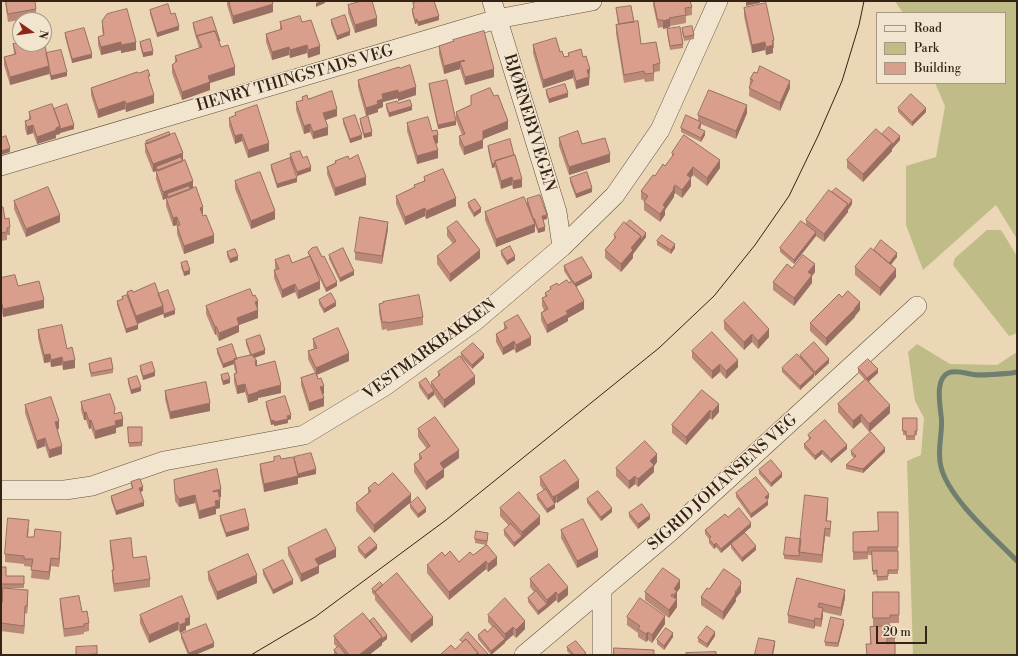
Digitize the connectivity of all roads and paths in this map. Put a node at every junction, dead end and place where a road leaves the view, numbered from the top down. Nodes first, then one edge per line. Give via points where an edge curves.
1 (492, 1) edge
2 (592, 1) edge
3 (718, 1) edge
4 (497, 19) junction
5 (1, 166) edge
6 (562, 247) junction
7 (917, 306) dead end
8 (1, 490) edge
9 (602, 590) junction
10 (524, 655) edge
11 (602, 655) edge

1 - 4 street, BJØRNEBYVEGEN
2 - 4 street, HENRY THINGSTADS VEG
3 - 6 street, VESTMARKBAKKEN via 660,130 615,195
4 - 5 street, HENRY THINGSTADS VEG
4 - 6 street, BJØRNEBYVEGEN via 557,212
6 - 8 street, VESTMARKBAKKEN via 474,322 385,386 304,435 164,461 92,486 65,490
7 - 9 street, SIGRID JOHANSENS VEG via 670,532
9 - 10 street, SIGRID JOHANSENS VEG
9 - 11 street

